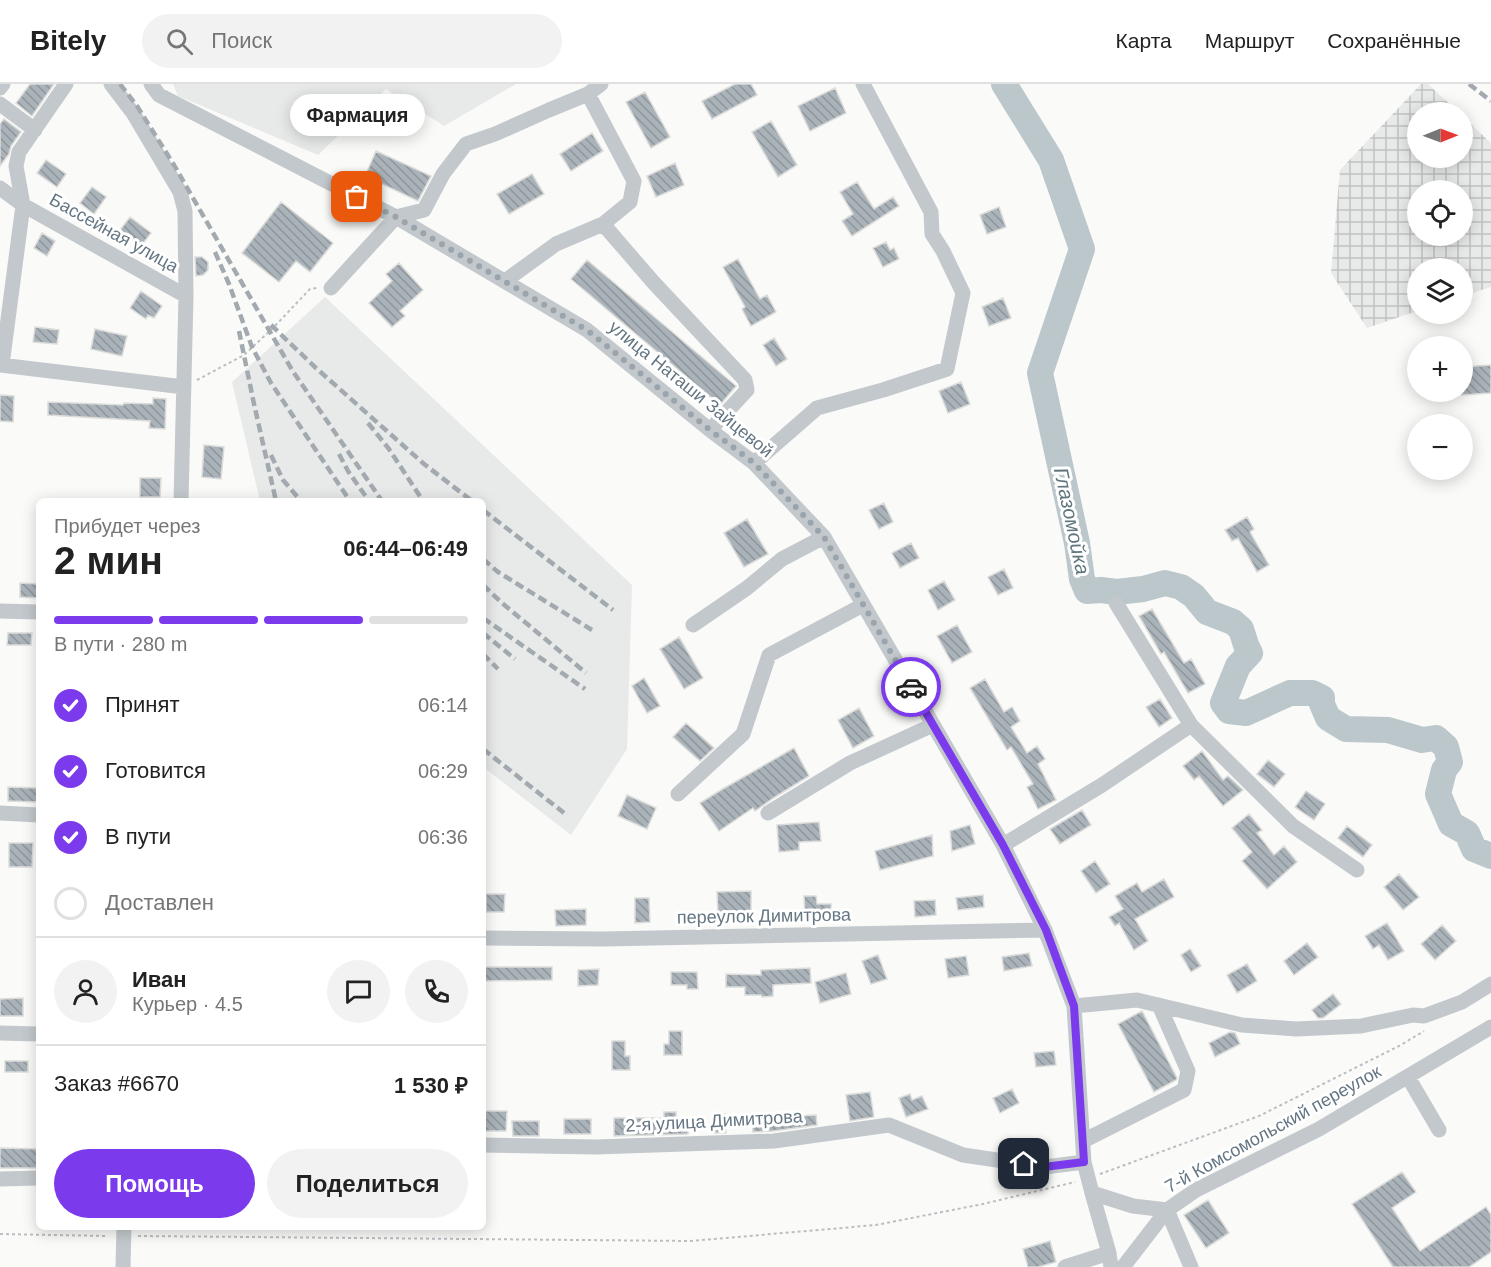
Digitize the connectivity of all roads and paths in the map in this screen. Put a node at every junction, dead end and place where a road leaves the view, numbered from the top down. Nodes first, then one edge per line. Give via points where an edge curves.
1 (3, 84) edge
2 (66, 84) edge
3 (111, 84) edge
4 (151, 84) edge
5 (601, 84) edge
6 (863, 84) edge
7 (0, 88) edge
8 (588, 94) junction
9 (0, 104) edge
10 (35, 130) junction
11 (0, 188) edge
12 (23, 205) junction
13 (396, 217) junction
14 (603, 224) junction
15 (505, 281) junction
16 (331, 288) joint
17 (186, 296) junction
18 (1, 365) edge
19 (184, 387) junction
20 (710, 430) junction
21 (754, 463) junction
22 (181, 498) edge
23 (824, 537) junction
24 (1116, 603) dead end
25 (863, 605) junction
26 (0, 611) edge
27 (36, 612) edge
28 (693, 626) dead end
29 (933, 725) junction
30 (1191, 725) junction
31 (678, 794) dead end
32 (0, 813) edge
33 (768, 813) dead end
34 (36, 815) edge
35 (1003, 845) junction
36 (1357, 870) dead end
37 (1046, 930) junction
38 (486, 938) edge
39 (1491, 984) edge
40 (1159, 1005) junction
41 (1074, 1006) junction
42 (1430, 1027) dead end
43 (1491, 1027) edge
44 (0, 1033) edge
45 (36, 1034) edge
46 (1408, 1077) junction
47 (1439, 1130) dead end
48 (1083, 1141) junction
49 (486, 1145) edge
50 (1084, 1162) junction
51 (36, 1178) edge
52 (0, 1179) edge
53 (1090, 1186) junction
54 (1167, 1210) junction
55 (125, 1233) edge
56 (0, 1234) edge
57 (1110, 1260) edge
58 (123, 1267) edge
59 (1065, 1267) edge
60 (1123, 1267) edge
61 (1191, 1267) edge

1 - 7 street
2 - 10 street, Бассейная улица
3 - 17 street via 180,192 185,211
4 - 13 street, улица Наташи Зайцевой via 159,95
5 - 8 street
6 - 21 street via 931,212 932,234 963,293 947,369 817,408
8 - 13 street via 466,144 442,174 424,210
8 - 14 street via 634,181 630,202
9 - 10 street
10 - 12 street, Бассейная улица via 16,166
11 - 12 street, Бассейная улица
12 - 17 street, Бассейная улица
12 - 18 street
13 - 15 street, улица Наташи Зайцевой
13 - 16 street
14 - 15 street via 556,244
14 - 20 street via 745,380 747,390
15 - 20 street, улица Наташи Зайцевой via 587,330
16 - 19 path via 310,289 244,355
17 - 19 street
18 - 19 street
19 - 22 street
20 - 21 street, улица Наташи Зайцевой
21 - 23 street, улица Наташи Зайцевой
23 - 25 street, улица Наташи Зайцевой
23 - 28 street via 782,560
24 - 30 street
25 - 29 street, улица Наташи Зайцевой
25 - 31 street via 769,655 743,734
26 - 27 street
29 - 33 street via 850,763
29 - 35 street, улица Наташи Зайцевой
30 - 35 street
30 - 36 street via 1293,826
32 - 34 street
35 - 37 street, улица Наташи Зайцевой
37 - 38 street, переулок Димитрова
37 - 41 street, улица Наташи Зайцевой
39 - 40 street via 1462,1002 1424,1016 1361,1026 1296,1029 1242,1025
40 - 41 street via 1137,1000
40 - 48 street via 1188,1071 1184,1090
41 - 48 street, улица Наташи Зайцевой
42 - 53 path via 1258,1116
43 - 46 street, 7-й Комсомольский переулок
44 - 45 street
46 - 47 street
46 - 54 street, 7-й Комсомольский переулок via 1319,1129 1196,1190
48 - 50 street, улица Наташи Зайцевой
49 - 50 street, 2-я улица Димитрова via 596,1147 774,1141 890,1125 963,1155 1044,1167
50 - 53 street, улица Наташи Зайцевой
51 - 52 street
53 - 54 street via 1132,1206
53 - 55 path via 876,1225 691,1241
53 - 57 street, улица Наташи Зайцевой
54 - 60 street, 7-й Комсомольский переулок
54 - 61 street
55 - 56 path
55 - 58 street
57 - 59 street

